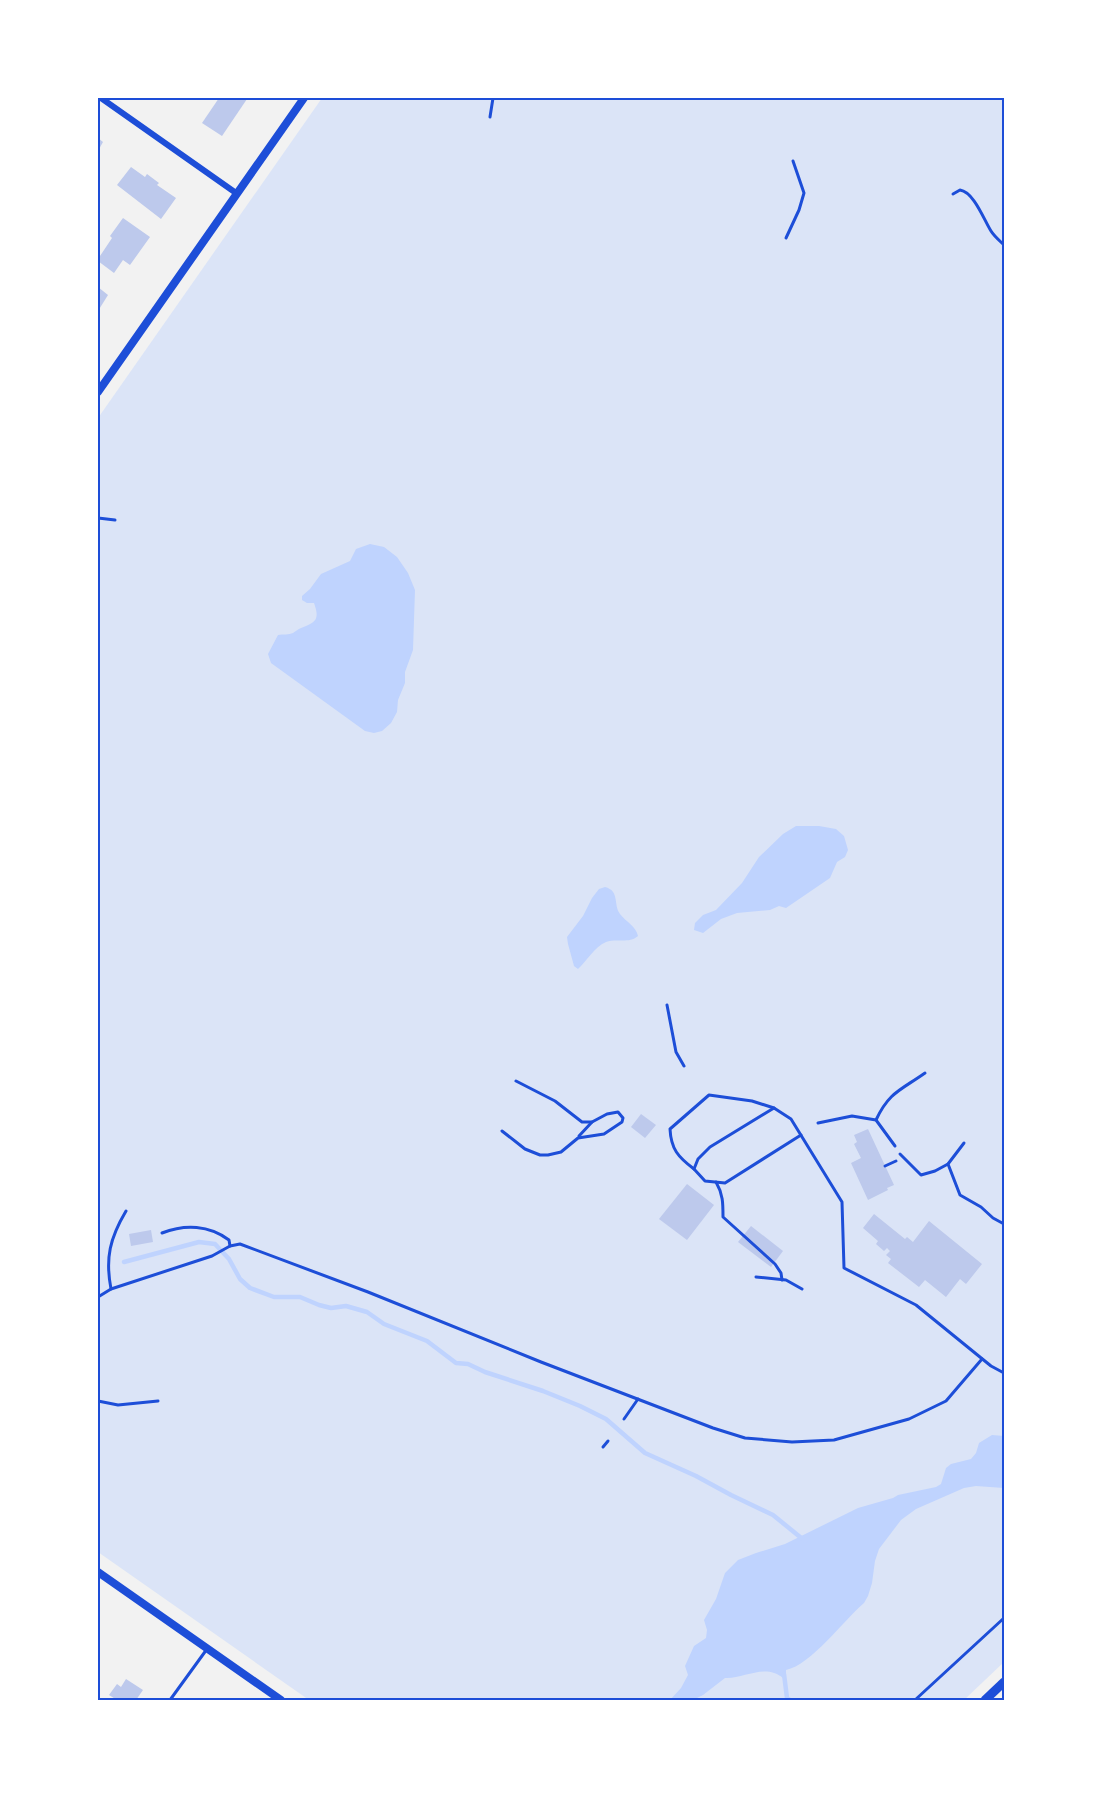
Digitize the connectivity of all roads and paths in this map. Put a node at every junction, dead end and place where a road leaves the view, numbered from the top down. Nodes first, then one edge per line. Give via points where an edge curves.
1 (101, 98) edge
2 (304, 98) edge
3 (493, 98) edge
4 (490, 117) dead end
5 (793, 161) dead end
6 (236, 193) junction
7 (953, 194) dead end
8 (786, 238) dead end
9 (1005, 245) edge
10 (99, 386) edge
11 (98, 518) edge
12 (115, 520) dead end
13 (667, 1005) dead end
14 (684, 1066) dead end
15 (925, 1073) dead end
16 (516, 1081) dead end
17 (774, 1108) junction
18 (876, 1120) junction
19 (592, 1122) junction
20 (818, 1123) dead end
21 (502, 1131) dead end
22 (801, 1135) junction
23 (578, 1138) junction
24 (964, 1143) dead end
25 (900, 1154) junction
26 (948, 1164) junction
27 (885, 1166) dead end
28 (694, 1169) junction
29 (716, 1182) junction
30 (126, 1211) dead end
31 (1005, 1224) edge
32 (162, 1233) dead end
33 (230, 1246) junction
34 (756, 1277) dead end
35 (782, 1280) junction
36 (111, 1289) junction
37 (802, 1289) dead end
38 (98, 1297) edge
39 (982, 1359) junction
40 (1005, 1373) edge
41 (638, 1399) junction
42 (98, 1401) edge
43 (158, 1401) dead end
44 (624, 1419) dead end
45 (608, 1441) dead end
46 (603, 1447) dead end
47 (98, 1572) edge
48 (1005, 1618) edge
49 (207, 1648) junction
50 (1005, 1682) edge
51 (170, 1701) edge
52 (281, 1701) edge
53 (915, 1701) edge
54 (985, 1701) edge

1 - 6 street
2 - 6 street
3 - 4 lane
5 - 8 lane via 804,193
6 - 10 street
7 - 9 lane via 965,190 992,233
11 - 12 lane
13 - 14 lane via 676,1052
15 - 18 path via 895,1092
16 - 19 lane via 555,1101 577,1119
17 - 22 lane via 791,1119
17 - 28 lane via 710,1148
17 - 28 lane via 710,1095 670,1129 670,1141 678,1157
18 - 20 path via 852,1116
18 - 25 path
19 - 23 lane
19 - 23 lane via 618,1112 623,1118 604,1134
21 - 23 lane via 540,1155 561,1152
22 - 29 lane via 726,1183
22 - 39 lane via 842,1202 844,1268 916,1305
24 - 26 lane
25 - 26 lane via 921,1175
25 - 27 path via 898,1160
26 - 31 lane via 960,1195
28 - 29 lane via 705,1181
29 - 35 lane via 723,1217 776,1264
30 - 36 lane via 109,1250
32 - 33 lane via 185,1228 210,1230 229,1240
33 - 36 lane via 212,1256
33 - 41 lane via 251,1248
34 - 35 lane
35 - 37 lane
36 - 38 lane
39 - 40 lane
39 - 41 lane via 946,1401 909,1419 834,1440 745,1438
41 - 44 lane
42 - 43 lane via 118,1405
45 - 46 lane
47 - 49 street
48 - 53 lane
49 - 51 lane
49 - 52 street
50 - 54 main road

